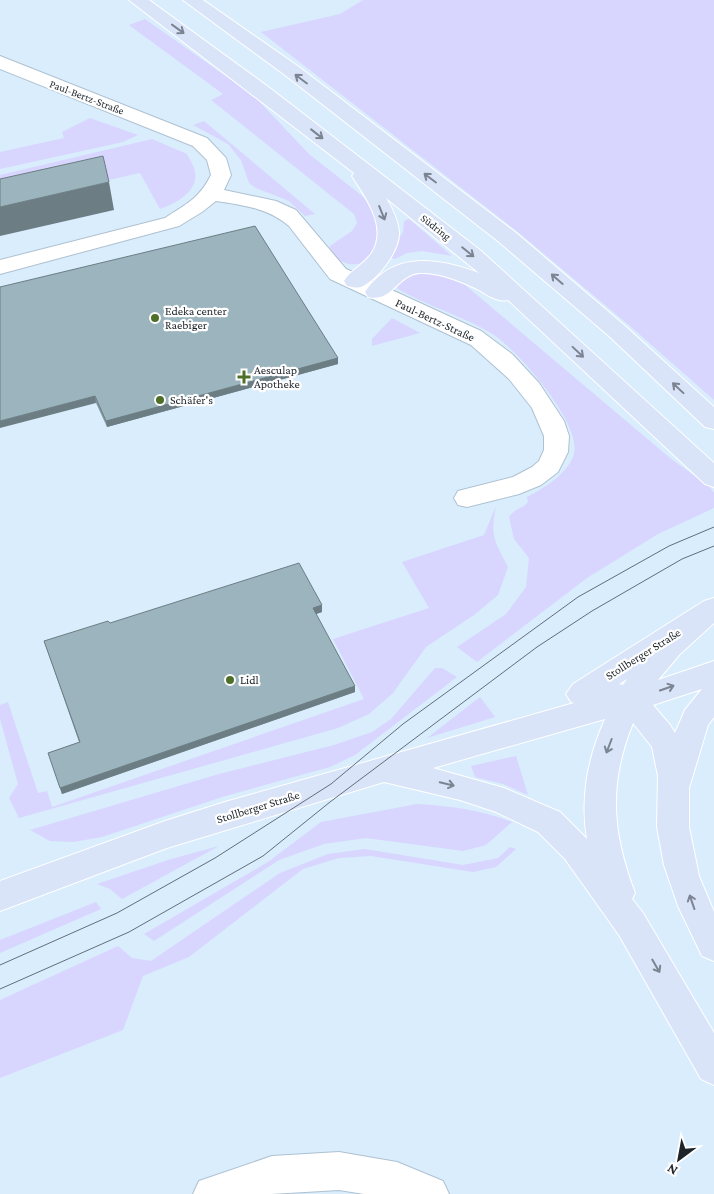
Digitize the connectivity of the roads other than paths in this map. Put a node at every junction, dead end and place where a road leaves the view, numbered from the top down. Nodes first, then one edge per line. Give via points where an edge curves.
1 (138, 0) edge
2 (192, 0) edge
3 (0, 62) edge
4 (347, 157) junction
5 (212, 194) junction
6 (0, 267) edge
7 (354, 281) junction
8 (376, 292) junction
9 (542, 319) junction
10 (714, 421) edge
11 (714, 478) edge
12 (467, 498) dead end
13 (705, 615) edge
14 (714, 673) edge
15 (583, 692) junction
16 (714, 694) edge
17 (629, 701) junction
18 (519, 730) junction
19 (382, 770) junction
20 (675, 791) junction
21 (0, 896) edge
22 (632, 924) junction
23 (714, 945) edge
24 (714, 1067) edge
25 (212, 1194) edge
26 (430, 1194) edge

1 -> 4 main road, Südring
10 -> 2 main road via 617,331 507,237 292,71
3 - 5 street, Paul-Bertz-Straße via 200,142 216,158 221,176
4 -> 7 main road via 378,202 389,237 388,246 379,261
4 -> 9 main road, Südring via 472,255
5 - 6 street via 172,222
5 - 7 street, Paul-Bertz-Straße via 249,199 295,220 325,261 338,274
7 - 8 street, Paul-Bertz-Straße
8 - 9 main road via 407,269 428,266 480,282
8 - 12 street, Paul-Bertz-Straße via 478,339 502,356 542,405 554,428 557,450 547,469 509,488
9 -> 11 main road, Südring
13 - 15 main road, Stollberger Straße
13 - 17 main road via 669,646 645,674
17 -> 14 main road, Stollberger Straße
15 - 17 main road via 607,692
15 - 18 main road, Stollberger Straße
16 - 20 main road via 695,719 682,755
17 - 18 main road, Stollberger Straße
17 - 20 main road via 647,716 663,737 671,760
17 -> 22 main road via 605,756 600,829 609,870
18 - 19 main road, Stollberger Straße
19 - 21 main road, Stollberger Straße via 165,836
19 -> 22 main road via 460,787 504,801 549,822 576,848
23 -> 20 main road via 694,908 680,865 673,829
22 -> 24 main road
25 - 26 street via 272,1174 338,1171 397,1181

